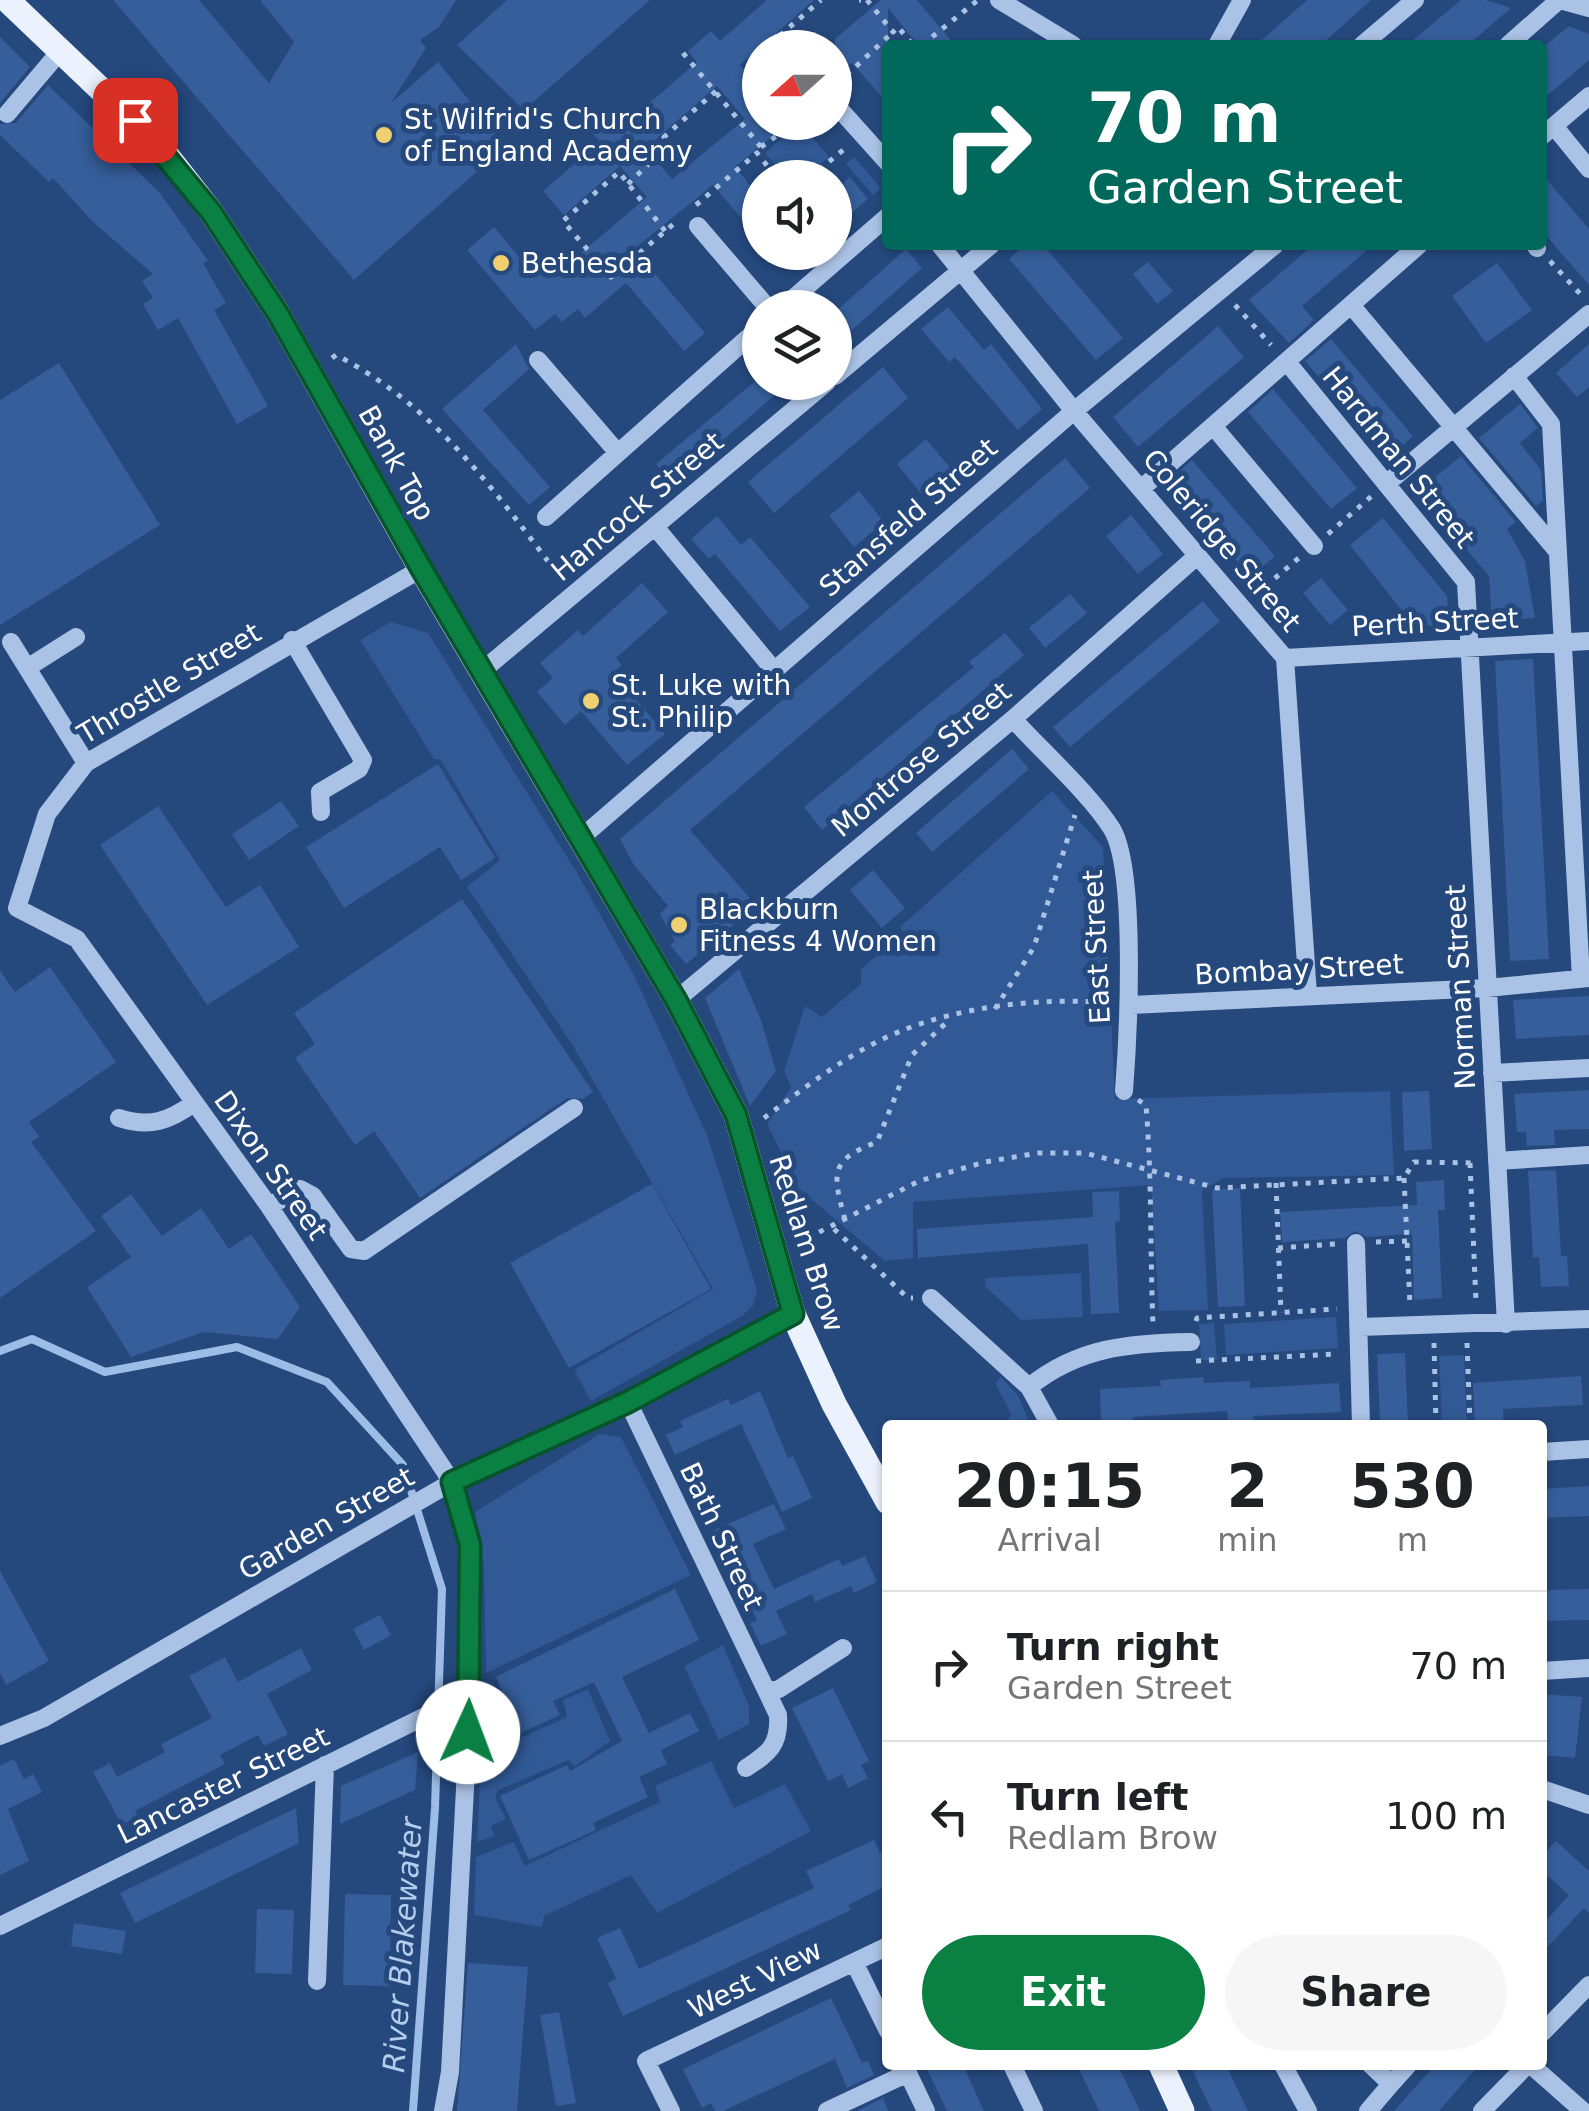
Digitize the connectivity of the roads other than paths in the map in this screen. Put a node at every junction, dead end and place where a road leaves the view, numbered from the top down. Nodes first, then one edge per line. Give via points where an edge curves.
1 (7, 0) edge
2 (1001, 0) edge
3 (1242, 0) edge
4 (1415, 0) edge
5 (1560, 0) edge
6 (1589, 8) edge
7 (1051, 40) edge
8 (1220, 40) edge
9 (1368, 40) edge
10 (1514, 40) edge
11 (62, 49) junction
12 (1589, 96) edge
13 (7, 114) dead end
14 (852, 123) edge
15 (1548, 131) edge
16 (882, 157) edge
17 (1589, 168) edge
18 (882, 221) edge
19 (698, 226) dead end
20 (944, 250) edge
21 (985, 250) edge
22 (1269, 250) edge
23 (1413, 250) edge
24 (960, 270) junction
25 (753, 290) edge
26 (803, 290) edge
27 (1351, 305) junction
28 (1589, 314) edge
29 (742, 343) edge
30 (538, 360) dead end
31 (852, 362) edge
32 (1287, 362) junction
33 (1514, 376) junction
34 (806, 400) edge
35 (1074, 411) junction
36 (1456, 425) junction
37 (1213, 426) junction
38 (618, 453) junction
39 (1386, 484) junction
40 (1142, 488) junction
41 (546, 516) dead end
42 (656, 528) junction
43 (1314, 546) dead end
44 (1558, 552) junction
45 (1198, 554) junction
46 (421, 568) junction
47 (76, 637) dead end
48 (292, 640) junction
49 (1589, 641) edge
50 (11, 642) dead end
51 (1563, 642) junction
52 (1470, 647) junction
53 (1285, 658) junction
54 (27, 668) junction
55 (772, 669) junction
56 (482, 671) junction
57 (1013, 719) junction
58 (86, 763) junction
59 (320, 812) dead end
60 (582, 837) junction
61 (8, 909) edge
62 (1585, 978) edge
63 (1487, 988) junction
64 (1308, 994) junction
65 (676, 1000) junction
66 (1132, 1005) junction
67 (1589, 1068) edge
68 (1492, 1073) junction
69 (1124, 1091) road end
70 (194, 1102) junction
71 (574, 1108) dead end
72 (118, 1118) dead end
73 (1589, 1155) edge
74 (1497, 1162) junction
75 (269, 1206) junction
76 (1356, 1243) dead end
77 (930, 1298) road end
78 (793, 1314) junction
79 (1359, 1317) junction
80 (1589, 1318) edge
81 (1506, 1324) junction
82 (1192, 1342) road end
83 (1029, 1387) junction
84 (628, 1402) junction
85 (1047, 1420) edge
86 (1361, 1420) edge
87 (1589, 1448) edge
88 (1547, 1452) edge
89 (452, 1482) junction
90 (882, 1484) edge
91 (842, 1648) dead end
92 (1589, 1668) edge
93 (1547, 1671) edge
94 (769, 1691) junction
95 (470, 1694) junction
96 (0, 1736) edge
97 (325, 1765) junction
98 (746, 1768) dead end
99 (1547, 1790) edge
100 (1589, 1805) edge
101 (0, 1926) edge
102 (882, 1949) edge
103 (854, 1962) junction
104 (317, 1981) dead end
105 (1589, 1985) edge
106 (882, 2019) edge
107 (1547, 2028) edge
108 (904, 2070) edge
109 (906, 2070) edge
110 (1014, 2070) edge
111 (1163, 2070) edge
112 (1286, 2070) edge
113 (1376, 2070) edge
114 (1404, 2070) edge
115 (1524, 2070) edge
116 (1535, 2070) edge
117 (1391, 2084) junction
118 (442, 2111) edge
119 (671, 2111) edge
120 (827, 2111) edge
121 (926, 2111) edge
122 (1034, 2111) edge
123 (1182, 2111) edge
124 (1308, 2111) edge
125 (1368, 2111) edge
126 (1482, 2111) edge
127 (1582, 2111) edge

1 - 11 main road, Bank Top
2 - 7 street
3 - 8 street
4 - 9 street
5 - 6 street
5 - 10 street
11 - 13 street
11 - 46 main road, Bank Top via 158,144 211,212 311,370
12 - 15 street
14 - 16 street
15 - 17 street
18 - 26 street
19 - 25 street
20 - 24 street, Coleridge Street
21 - 24 street
22 - 35 street, Stansfeld Street
23 - 27 street
24 - 31 street
24 - 35 street, Coleridge Street
27 - 32 street
27 - 36 street
28 - 33 street
29 - 38 street
30 - 38 street
32 - 37 street
32 - 39 street, Hardman Street
33 - 36 street
33 - 44 street via 1551,424
34 - 42 street, Hancock Street
35 - 40 street, Coleridge Street
35 - 55 street, Stansfeld Street
36 - 39 street
36 - 44 street
37 - 40 street
37 - 43 street
38 - 41 street
39 - 52 street, Hardman Street via 1466,582
40 - 45 street, Coleridge Street
42 - 55 street
42 - 56 street, Hancock Street
44 - 51 street
45 - 53 street, Coleridge Street
45 - 57 street, Montrose Street
46 - 48 street, Throstle Street
46 - 56 main road, Bank Top
47 - 54 street
48 - 58 street, Throstle Street
48 - 59 street via 363,760 359,770 320,792
49 - 51 street, Perth Street
50 - 54 street
51 - 52 street, Perth Street
51 - 62 street
52 - 53 street, Perth Street
52 - 63 street, Norman Street
53 - 64 street, Coleridge Street
54 - 58 street
55 - 60 street, Stansfeld Street
56 - 60 main road, Bank Top
57 - 65 street, Montrose Street
57 - 66 street, East Street via 1113,830
58 - 61 street, Throstle Street via 47,814
60 - 65 main road, Bank Top
61 - 70 street, Dixon Street via 77,940
62 - 63 street, Bombay Street
63 - 64 street, Bombay Street
63 - 68 street, Norman Street
64 - 66 street, Bombay Street
65 - 78 main road, Redlam Brow via 736,1115
66 - 69 street, East Street
67 - 68 street
68 - 74 street, Norman Street
70 - 72 street via 170,1120
70 - 75 street, Dixon Street
71 - 75 street via 364,1251 351,1249 313,1196 300,1189
73 - 74 street
74 - 81 street, Norman Street
75 - 89 street, Dixon Street
76 - 79 street
77 - 83 street
78 - 84 street, Garden Street
78 - 90 main road, Redlam Brow via 834,1404
79 - 81 street via 1411,1326
79 - 86 street
80 - 81 street
82 - 83 street via 1119,1344 1078,1356
83 - 85 street
84 - 89 street, Garden Street
84 - 94 street, Bath Street
87 - 88 street
89 - 95 street, Dixon Street via 470,1545
89 - 96 street, Garden Street via 44,1718
91 - 94 street
92 - 93 street
94 - 98 street via 778,1715 777,1742
95 - 97 street, Lancaster Street
95 - 118 street, Dixon Street via 450,2072
97 - 101 street, Lancaster Street
97 - 104 street
99 - 100 street
102 - 103 street, West View
103 - 106 street
103 - 119 street, West View via 646,2061
105 - 107 street
108 - 120 street
109 - 121 street
110 - 122 street
111 - 123 main road
112 - 124 street
113 - 117 street
114 - 117 street
115 - 126 street
116 - 127 street
117 - 125 street

